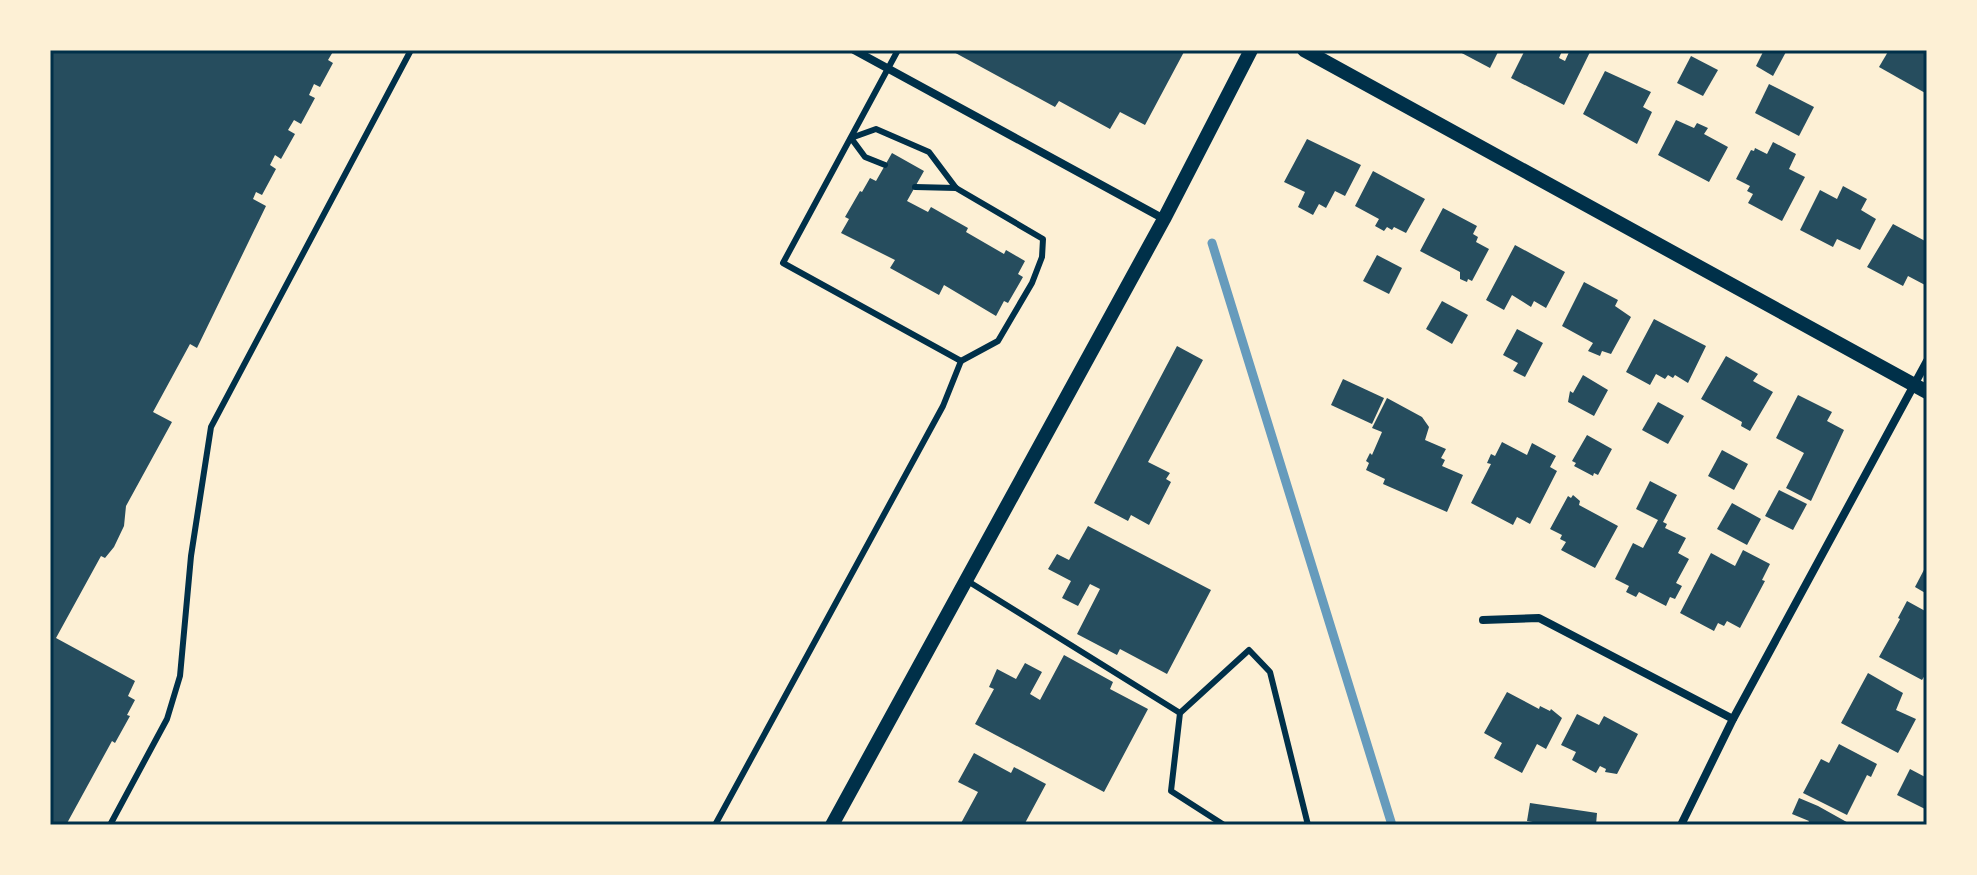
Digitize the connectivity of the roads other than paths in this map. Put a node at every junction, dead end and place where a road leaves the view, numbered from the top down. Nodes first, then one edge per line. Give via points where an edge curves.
1 (411, 50) edge
2 (854, 50) edge
3 (898, 50) edge
4 (1251, 50) edge
5 (1304, 50) edge
6 (888, 69) junction
7 (851, 138) junction
8 (885, 165) dead end
9 (915, 187) dead end
10 (956, 188) junction
11 (1164, 219) junction
12 (961, 361) junction
13 (1927, 361) edge
14 (1920, 388) edge
15 (966, 580) junction
16 (1483, 620) dead end
17 (1180, 713) junction
18 (1733, 719) junction
19 (110, 825) edge
20 (715, 825) edge
21 (832, 825) edge
22 (1224, 825) edge
23 (1308, 825) edge
24 (1681, 825) edge

1 - 19 lane via 211,427 180,676 167,719
2 - 6 street
3 - 6 lane
4 - 11 street
5 - 14 street
6 - 7 lane
6 - 11 street
7 - 8 lane via 865,157
7 - 10 lane via 876,129 929,152
7 - 12 lane via 783,263
9 - 10 lane
10 - 12 lane via 1043,239 1032,283 998,341
11 - 15 street
12 - 20 lane via 943,406
13 - 14 street
14 - 18 street
15 - 17 lane
15 - 21 street
16 - 18 street via 1539,618
17 - 22 lane via 1171,791
17 - 23 lane via 1249,650 1270,672
18 - 24 street

